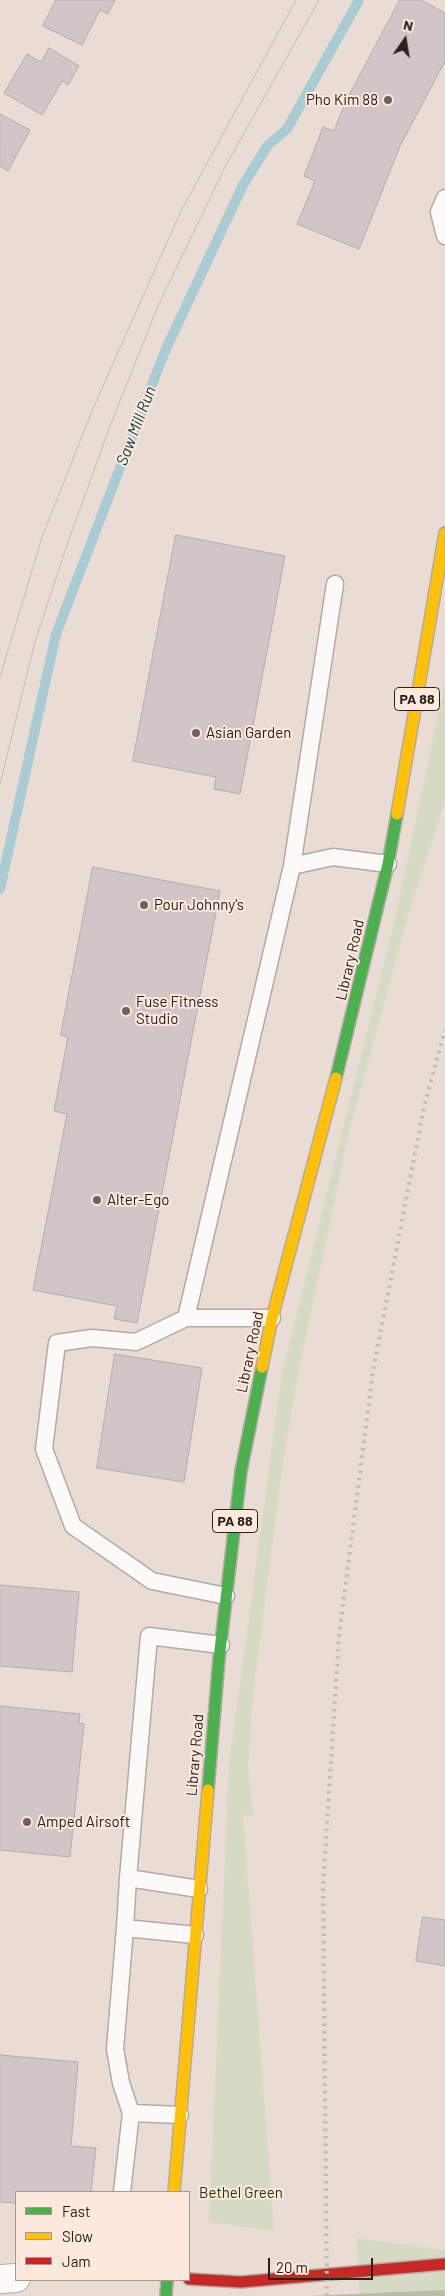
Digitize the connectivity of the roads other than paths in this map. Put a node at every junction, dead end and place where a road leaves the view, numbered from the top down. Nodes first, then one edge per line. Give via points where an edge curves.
1 (445, 198) edge
2 (445, 236) edge
3 (445, 533) edge
4 (335, 584) dead end
5 (388, 864) junction
6 (292, 866) junction
7 (186, 1318) junction
8 (272, 1318) junction
9 (226, 1596) junction
10 (221, 1645) junction
11 (128, 1878) junction
12 (199, 1889) junction
13 (126, 1928) junction
14 (195, 1935) junction
15 (130, 2113) junction
16 (180, 2116) junction
17 (122, 2191) edge
18 (174, 2191) edge
19 (445, 2264) edge
20 (0, 2278) edge
21 (15, 2278) edge
22 (190, 2279) edge
23 (167, 2281) edge
24 (166, 2296) edge

1 - 2 lane via 439,212
3 - 5 main road, Library Road / PA 88
4 - 6 lane
5 - 6 lane via 333,857
5 - 8 main road, Library Road / PA 88 via 351,1024
6 - 7 lane
7 - 8 lane
7 - 9 lane via 136,1342 92,1338 57,1343 44,1448 73,1526 152,1581
8 - 9 main road, Library Road / PA 88 via 241,1471
9 - 10 main road, Library Road / PA 88
10 - 11 lane via 149,1636
10 - 12 main road, Library Road / PA 88
11 - 12 lane
11 - 13 lane
12 - 14 main road, Library Road / PA 88
13 - 14 lane
13 - 15 lane via 115,2049
14 - 16 main road, Library Road / PA 88
15 - 16 lane
15 - 17 lane
16 - 18 main road, Library Road / PA 88
19 - 22 main road via 241,2282
20 - 21 street
23 - 24 main road

